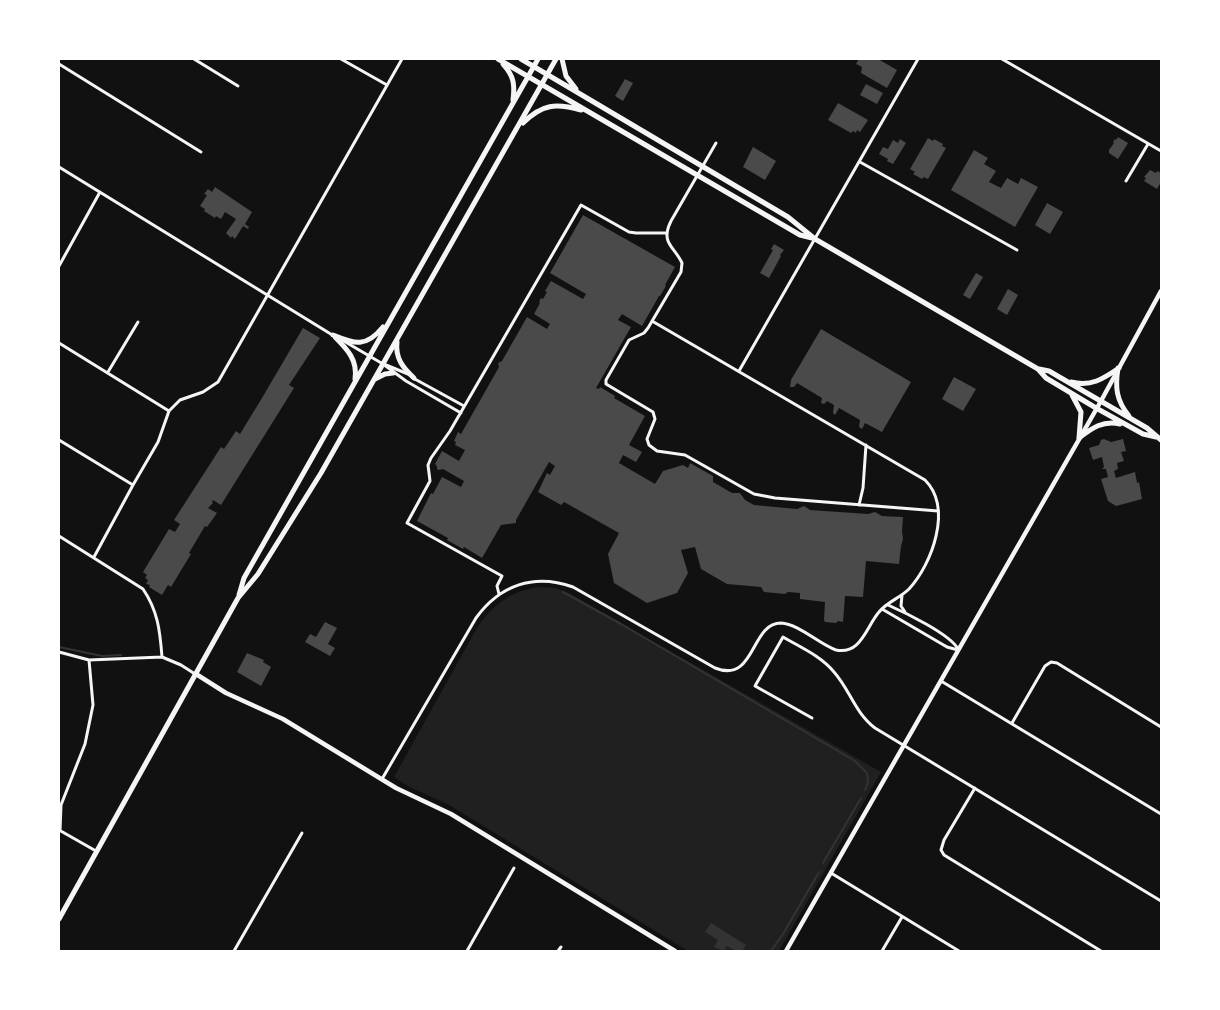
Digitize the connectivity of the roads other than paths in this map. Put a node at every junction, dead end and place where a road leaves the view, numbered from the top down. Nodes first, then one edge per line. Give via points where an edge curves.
1 (194, 59) edge
2 (341, 59) edge
3 (402, 59) edge
4 (498, 59) edge
5 (521, 59) edge
6 (538, 59) edge
7 (556, 59) edge
8 (562, 59) edge
9 (918, 59) edge
10 (1002, 59) edge
11 (59, 64) edge
12 (534, 66) junction
13 (548, 74) junction
14 (528, 77) junction
15 (387, 85) junction
16 (542, 85) junction
17 (238, 86) dead end
18 (582, 94) junction
19 (513, 103) junction
20 (589, 113) junction
21 (517, 128) junction
22 (716, 143) dead end
23 (1148, 144) junction
24 (1161, 151) edge
25 (201, 152) dead end
26 (860, 162) junction
27 (59, 167) edge
28 (702, 167) junction
29 (697, 176) junction
30 (1126, 181) dead end
31 (100, 192) junction
32 (667, 232) junction
33 (815, 239) junction
34 (1017, 250) dead end
35 (59, 266) edge
36 (1161, 291) edge
37 (266, 295) junction
38 (392, 316) junction
39 (652, 321) junction
40 (138, 322) dead end
41 (333, 335) junction
42 (398, 337) junction
43 (59, 343) edge
44 (369, 357) junction
45 (383, 364) junction
46 (1119, 368) junction
47 (1038, 369) junction
48 (740, 371) junction
49 (108, 372) junction
50 (393, 373) junction
51 (414, 378) junction
52 (374, 380) junction
53 (1065, 380) junction
54 (354, 383) junction
55 (1066, 390) junction
56 (1100, 401) junction
57 (464, 406) junction
58 (1096, 408) junction
59 (169, 411) junction
60 (461, 413) junction
61 (1133, 420) junction
62 (1126, 425) junction
63 (1079, 438) junction
64 (1159, 438) edge
65 (59, 440) edge
66 (866, 445) junction
67 (132, 485) junction
68 (859, 505) junction
69 (938, 511) junction
70 (59, 536) edge
71 (94, 557) junction
72 (499, 594) junction
73 (902, 595) junction
74 (238, 598) junction
75 (887, 605) junction
76 (882, 609) junction
77 (909, 616) junction
78 (958, 650) junction
79 (59, 652) edge
80 (162, 657) junction
81 (89, 660) junction
82 (196, 674) junction
83 (941, 681) junction
84 (812, 718) dead end
85 (1012, 723) junction
86 (1161, 727) edge
87 (905, 745) junction
88 (382, 779) junction
89 (975, 788) junction
90 (1161, 814) edge
91 (59, 830) edge
92 (302, 833) dead end
93 (97, 852) junction
94 (514, 868) dead end
95 (831, 873) junction
96 (1161, 901) edge
97 (902, 916) junction
98 (59, 919) edge
99 (561, 946) dead end
100 (234, 951) edge
101 (467, 951) edge
102 (558, 951) edge
103 (675, 951) edge
104 (786, 951) edge
105 (882, 951) edge
106 (959, 951) edge
107 (1101, 951) edge

1 - 17 street
2 - 15 street
3 - 15 street
4 - 14 main road
4 - 19 main road via 514,79
5 - 12 main road
6 - 12 main road
7 - 13 main road
8 - 18 main road via 566,76
9 - 26 street
10 - 23 street
11 - 25 street
12 - 13 main road
12 - 14 main road
13 - 16 main road
13 - 18 main road
14 - 16 main road
14 - 19 main road
15 - 37 street
16 - 20 main road
16 - 21 main road
18 - 28 main road
19 - 38 main road
20 - 21 main road via 564,106 546,107
20 - 29 main road
21 - 42 main road
22 - 28 street
23 - 24 street
23 - 30 street
26 - 33 street
26 - 34 street
27 - 31 street
28 - 29 street
28 - 33 main road via 788,217
29 - 32 street
29 - 33 main road via 800,235
31 - 35 street
31 - 37 street
32 - 39 street via 668,242 681,259 682,268
32 - 57 street via 629,232 581,205
33 - 47 main road
33 - 48 street
36 - 46 main road
37 - 41 street
37 - 59 street via 218,382 203,392 180,400
38 - 41 main road via 376,335 363,342 354,343
38 - 44 main road
39 - 48 street
39 - 68 street via 644,332 630,340 606,382 653,412 655,419 647,439 652,448 685,455 758,496
40 - 49 street
41 - 44 street
41 - 54 main road via 353,359
42 - 45 main road
42 - 51 main road via 397,356
43 - 49 street
44 - 45 street
44 - 54 main road
45 - 50 street
45 - 51 street
45 - 52 main road
46 - 53 main road via 1098,382
46 - 56 main road
46 - 61 main road via 1116,393
47 - 53 main road via 1050,371
47 - 55 main road
48 - 66 street
49 - 59 street
50 - 52 main road
50 - 60 street
51 - 57 street
52 - 74 main road via 258,574
53 - 56 main road
54 - 74 main road via 244,578
55 - 58 main road
55 - 63 main road via 1081,412
56 - 58 main road
56 - 61 main road
57 - 60 street
58 - 62 main road
58 - 63 main road
59 - 67 street via 158,442
60 - 72 street via 431,458 428,465 430,481 407,523 502,576 497,586
61 - 64 main road
62 - 63 main road via 1102,424
62 - 64 main road via 1142,434
63 - 78 main road
65 - 67 street
66 - 68 street
66 - 69 street via 925,480 932,490
67 - 71 street
68 - 69 street
69 - 73 street via 936,538 929,558 917,579
70 - 71 street
71 - 80 street via 143,589 152,602 160,632
72 - 76 street via 534,581 568,585 725,671 742,666 764,632 776,624 794,627 836,650 851,649 861,641
72 - 88 street via 485,606 471,626
73 - 75 street
73 - 77 street via 901,606
74 - 82 main road
75 - 76 street
75 - 77 street
76 - 78 street
77 - 78 street via 950,639
78 - 83 main road
79 - 81 street
80 - 81 street
80 - 82 street
81 - 91 street via 92,705 85,744 61,805
82 - 88 main road via 226,693 283,719
82 - 93 main road
83 - 85 street
83 - 87 main road
84 - 87 street via 755,686 783,637 826,663 863,717
85 - 86 street via 1045,666 1051,662
85 - 90 street
87 - 89 street
87 - 95 main road
88 - 103 main road via 451,814
89 - 96 street
89 - 107 street via 944,840 941,850 944,855
91 - 93 street
92 - 100 street
93 - 98 main road
94 - 101 street
95 - 97 street
95 - 104 main road
97 - 105 street
97 - 106 street
99 - 102 street

